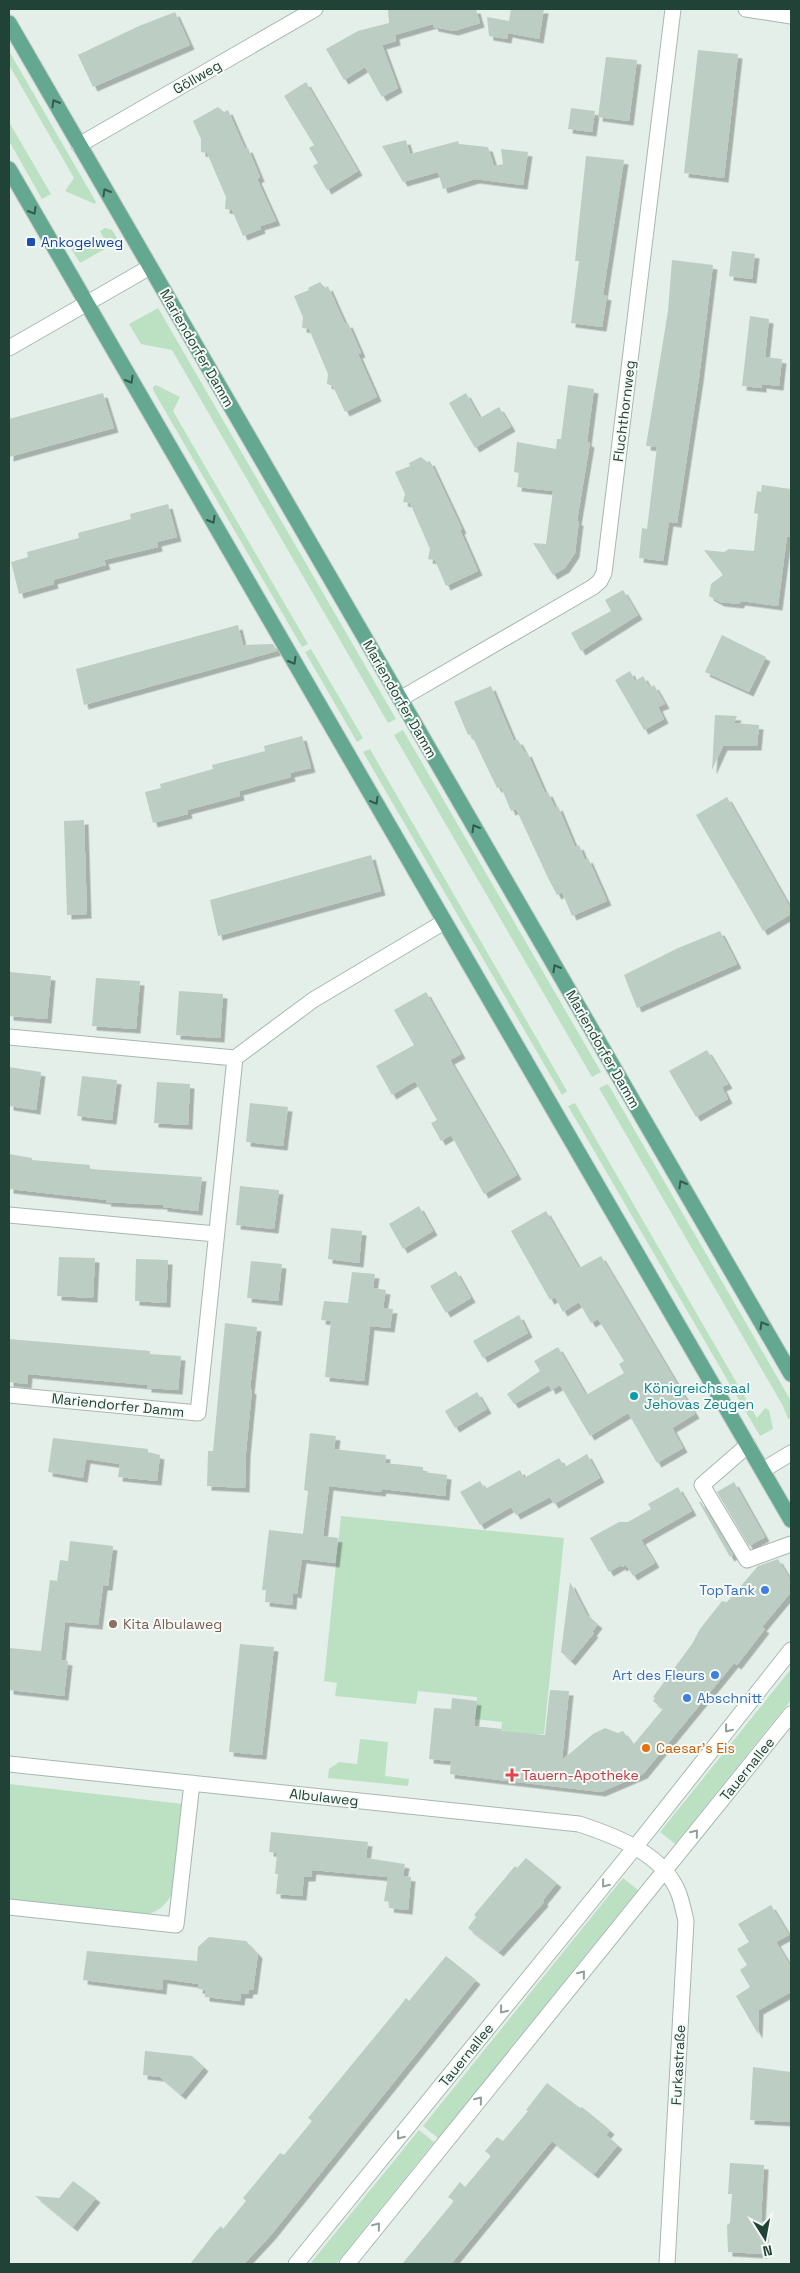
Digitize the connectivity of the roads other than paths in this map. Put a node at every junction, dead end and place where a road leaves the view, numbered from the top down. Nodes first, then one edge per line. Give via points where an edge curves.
1 (315, 9) edge
2 (673, 9) edge
3 (746, 9) edge
4 (791, 16) edge
5 (9, 23) edge
6 (79, 145) junction
7 (9, 169) edge
8 (150, 266) junction
9 (86, 304) junction
10 (9, 348) edge
11 (400, 699) junction
12 (444, 922) junction
13 (9, 1037) edge
14 (236, 1058) junction
15 (9, 1215) edge
16 (216, 1234) junction
17 (791, 1374) edge
18 (9, 1395) edge
19 (748, 1444) junction
20 (791, 1453) edge
21 (763, 1470) junction
22 (791, 1520) edge
23 (791, 1544) edge
24 (791, 1650) edge
25 (791, 1714) edge
26 (9, 1764) edge
27 (192, 1783) junction
28 (636, 1846) junction
29 (664, 1871) junction
30 (9, 1908) edge
31 (296, 2264) edge
32 (347, 2264) edge
33 (667, 2264) edge

1 - 6 street, Göllweg
2 - 11 street, Fluchthornweg via 604,573 593,588
3 - 4 street
6 -> 5 main road, Mariendorfer Damm
8 -> 6 main road, Mariendorfer Damm
7 -> 9 main road
8 - 9 street
8 - 11 main road, Mariendorfer Damm
9 - 10 street
9 -> 12 main road
17 -> 11 main road, Mariendorfer Damm
12 - 14 street via 312,1000
12 - 19 main road
13 - 14 street
14 - 16 street, Mariendorfer Damm
15 - 16 street
16 - 18 street, Mariendorfer Damm via 198,1413
19 - 21 main road
19 - 23 street via 702,1485 747,1560
20 - 21 street
21 - 22 main road
24 -> 28 street, Tauernallee
29 -> 25 street, Tauernallee
26 - 27 street, Albulaweg
27 - 28 street, Albulaweg via 579,1824
27 - 30 street via 176,1925
28 - 29 street
28 -> 31 street, Tauernallee
32 -> 29 street, Tauernallee
29 - 33 street, Furkastraße via 678,1892 686,1921

